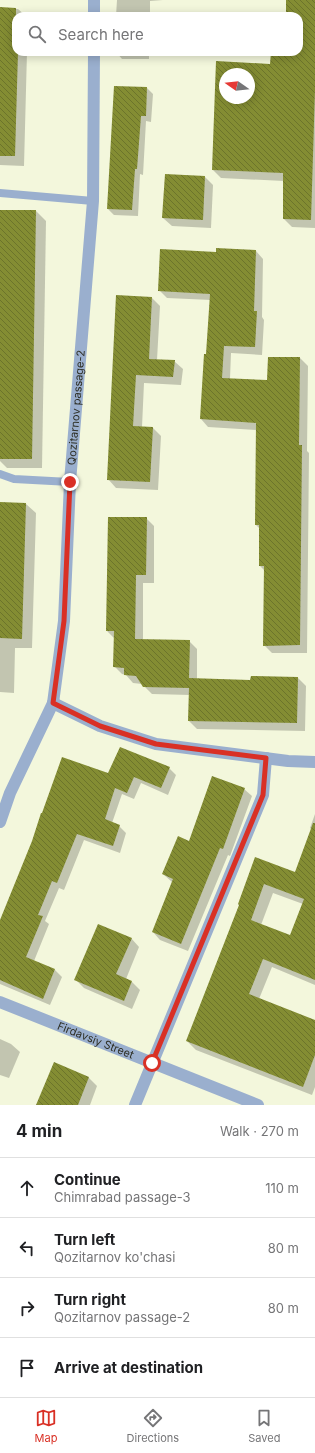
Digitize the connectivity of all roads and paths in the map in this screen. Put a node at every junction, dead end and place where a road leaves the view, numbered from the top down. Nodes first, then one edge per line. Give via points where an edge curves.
1 (94, 0) edge
2 (94, 12) edge
3 (94, 56) edge
4 (0, 193) edge
5 (93, 201) junction
6 (0, 474) edge
7 (70, 482) junction
8 (53, 703) junction
9 (315, 751) edge
10 (266, 758) junction
11 (315, 762) edge
12 (0, 822) edge
13 (0, 1002) edge
14 (152, 1063) junction
15 (135, 1105) edge
16 (258, 1105) edge

1 - 2 street
3 - 5 street, Qozitarnov passage-2
4 - 5 lane
5 - 7 street, Qozitarnov passage-2
6 - 7 lane via 14,479
7 - 8 street, Qozitarnov passage-2 via 64,621
8 - 10 street via 100,726 156,744
8 - 12 street, Qozitarnov passage-2 via 10,793
9 - 11 street
10 - 11 street
10 - 14 street via 263,795
13 - 14 street, Firdavsiy Street
14 - 15 street
14 - 16 street, Firdavsiy Street

